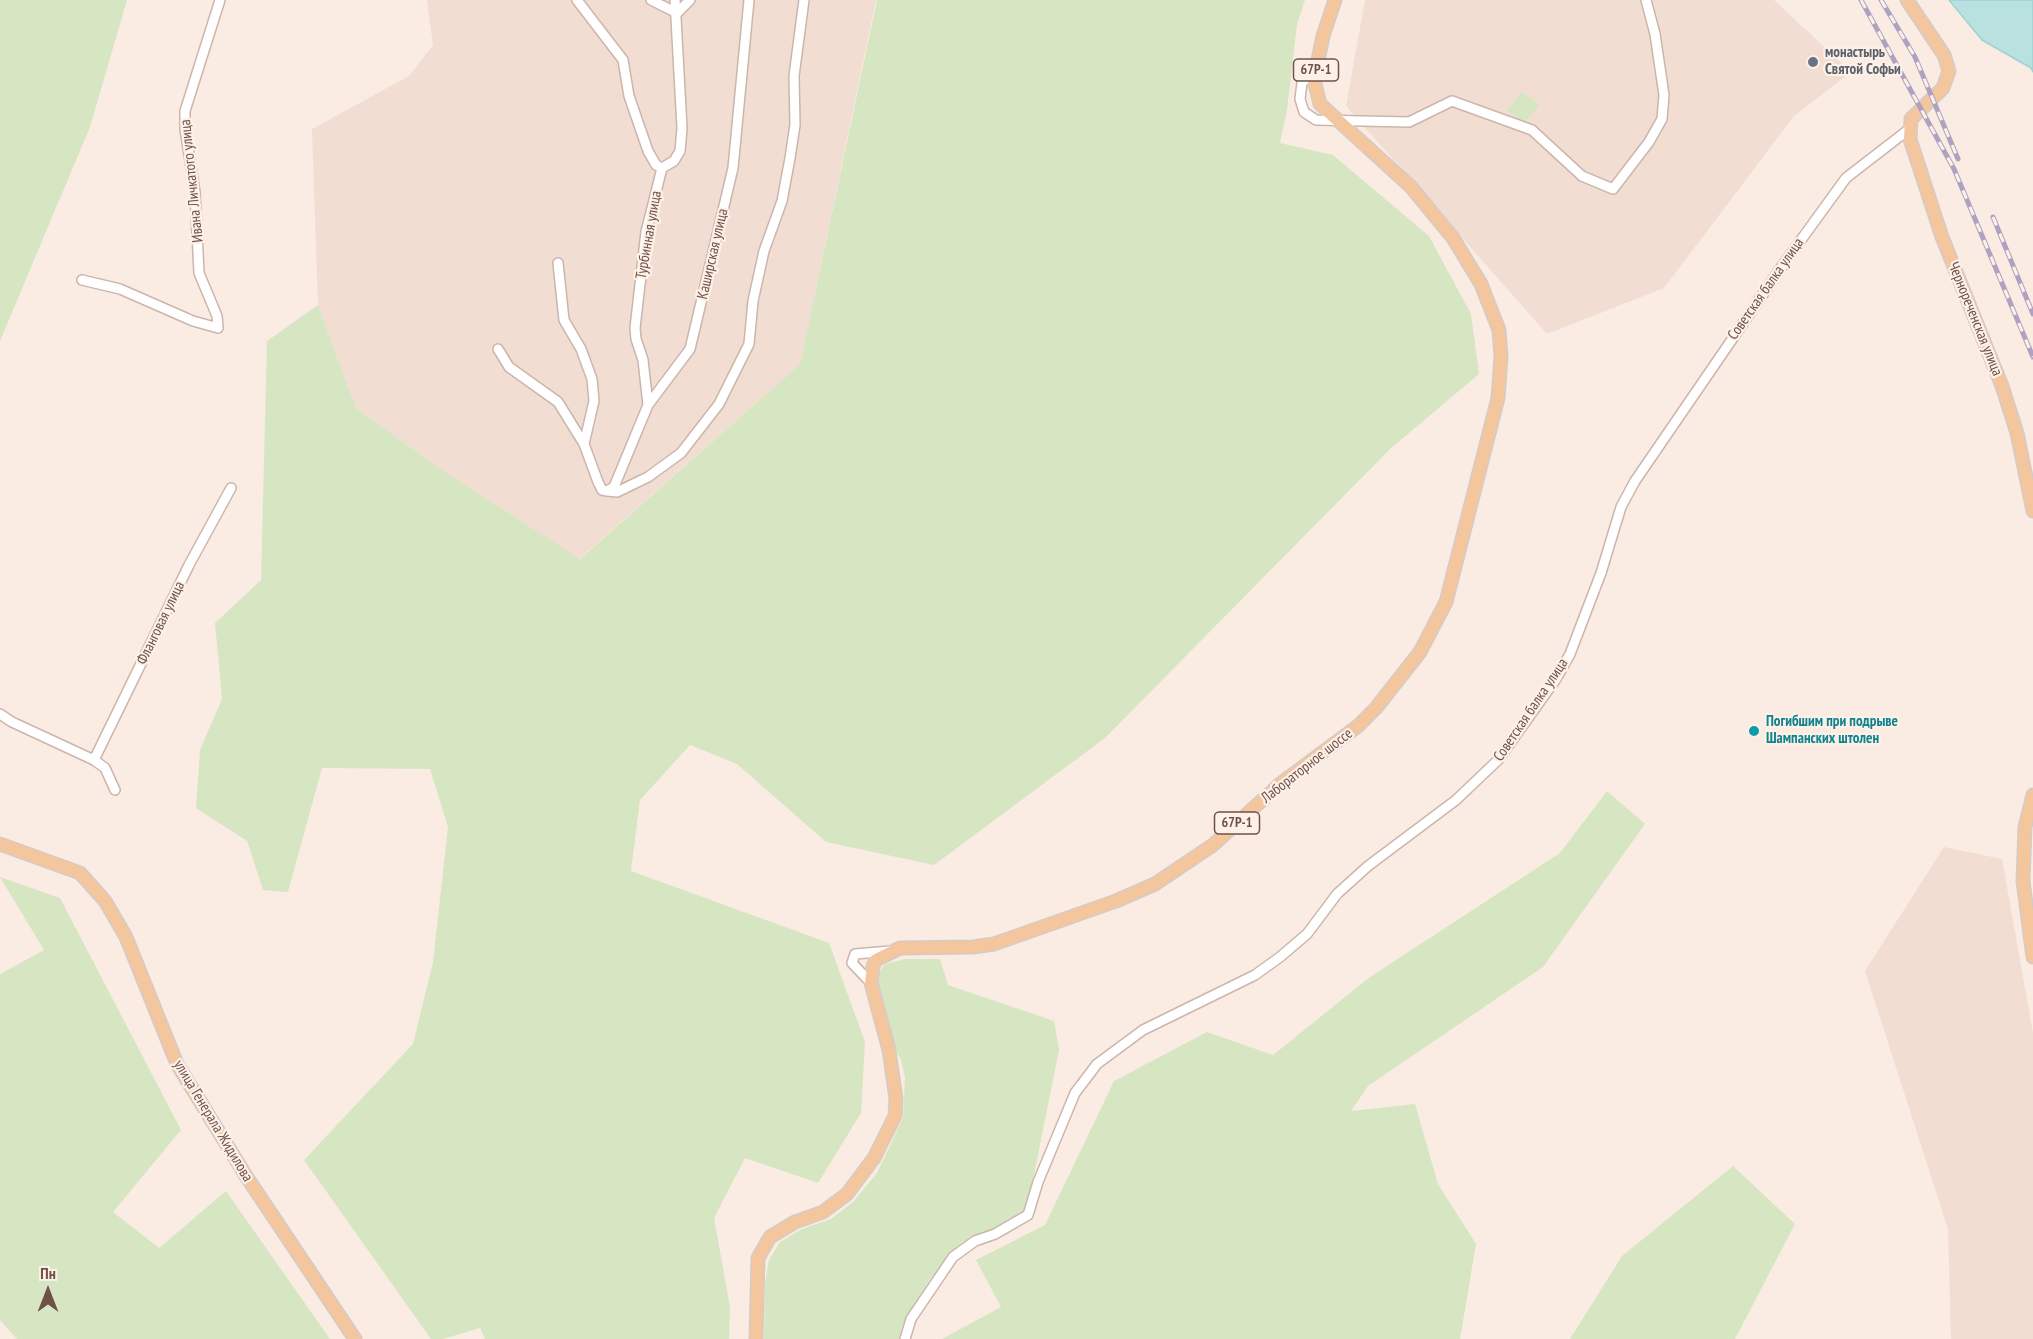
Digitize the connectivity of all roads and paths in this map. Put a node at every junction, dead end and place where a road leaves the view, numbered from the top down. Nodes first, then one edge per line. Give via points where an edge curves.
1 (220, 0) edge
2 (577, 0) edge
3 (651, 0) edge
4 (675, 0) edge
5 (690, 0) edge
6 (748, 0) edge
7 (804, 0) edge
8 (1335, 0) edge
9 (1646, 0) edge
10 (1907, 0) edge
11 (677, 13) junction
12 (1317, 66) junction
13 (1337, 120) junction
14 (1908, 130) junction
15 (662, 168) junction
16 (558, 263) dead end
17 (82, 280) dead end
18 (498, 349) dead end
19 (648, 405) junction
20 (584, 444) junction
21 (231, 488) dead end
22 (610, 489) junction
23 (2033, 511) edge
24 (0, 714) edge
25 (94, 760) junction
26 (114, 790) dead end
27 (2033, 795) edge
28 (0, 844) edge
29 (891, 951) junction
30 (2033, 957) edge
31 (871, 983) junction
32 (355, 1339) edge
33 (756, 1339) edge
34 (905, 1339) edge

1 - 17 street, Ивана Личкатого улица via 185,111 200,273 218,328 120,289
2 - 15 street via 623,60 628,96 644,140 656,165
3 - 11 street
4 - 11 street, Турбинная улица
5 - 11 street
6 - 19 street, Каширская улица via 733,168 690,349
7 - 22 street via 794,75 795,125 790,158 782,201 764,251 747,351 719,404 681,453 648,477 617,492
8 - 12 main road, 67Р-1
9 - 13 street via 1656,34 1664,95 1662,119 1613,189 1582,177 1532,130 1452,101 1409,122
10 - 14 main road via 1944,55 1949,71 1943,88 1915,112
11 - 15 street, Турбинная улица via 680,151 674,162
12 - 13 main road, 67Р-1 via 1315,92 1320,104
12 - 13 street via 1302,83 1301,106 1316,120
13 - 29 main road, Лабораторное шоссе / 67Р-1 via 1411,187 1453,238 1481,284 1499,330 1498,398 1446,602 1420,652 1358,726 1280,784 1213,845 1155,884 994,944
14 - 23 main road, Чернореченская улица via 1925,190 2014,423
14 - 34 street, Советская балка улица via 1846,178 1635,481 1621,507 1570,654 1498,760 1456,800 1337,894 1307,934 1280,957 1256,975 1143,1030 1097,1064 1076,1093 1028,1215 975,1241 953,1257 911,1319
15 - 19 street, Турбинная улица via 646,232 635,328
16 - 20 street via 564,320 592,379 594,401
18 - 20 street via 509,367 558,402
19 - 22 street, Каширская улица
20 - 22 street via 602,490
21 - 25 street, Фланговая улица
24 - 25 street
25 - 26 street via 105,768
27 - 30 main road via 2025,827 2023,881
28 - 32 main road, улица Генерала Жидилова via 80,873 105,901 126,937 177,1064
29 - 31 main road via 876,960
29 - 31 street via 855,954 852,963
31 - 33 main road via 894,1076 895,1116 874,1158 847,1194 823,1212 795,1222 770,1238 758,1258

